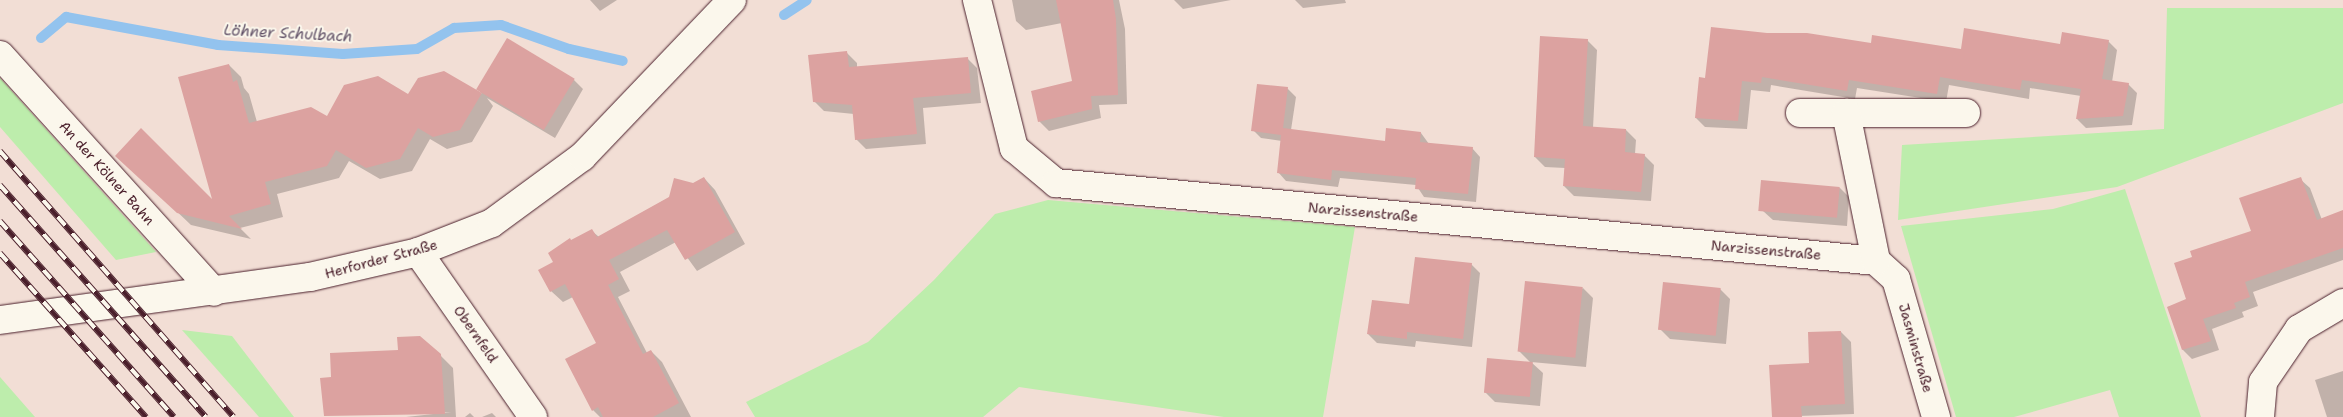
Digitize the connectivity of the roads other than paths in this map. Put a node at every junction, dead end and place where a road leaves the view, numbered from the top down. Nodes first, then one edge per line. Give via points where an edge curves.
1 (732, 0) edge
2 (977, 0) edge
3 (0, 54) edge
4 (1800, 113) dead end
5 (1846, 113) junction
6 (1966, 114) dead end
7 (418, 252) junction
8 (1876, 260) junction
9 (214, 292) junction
10 (2343, 303) edge
11 (0, 320) edge
12 (534, 417) edge
13 (1936, 417) edge
14 (2260, 417) edge

1 - 7 street, Herforder Straße via 582,157 492,223
2 - 8 street, Narzissenstraße via 1014,148 1056,183
3 - 9 street, An der Kölner Bahn
4 - 5 street
5 - 6 street
5 - 8 street
7 - 9 street, Herforder Straße via 310,277
7 - 12 street, Obernfeld
8 - 13 street, Jasminstraße via 1896,279
9 - 11 street, Herforder Straße
10 - 14 street via 2299,329 2264,382

